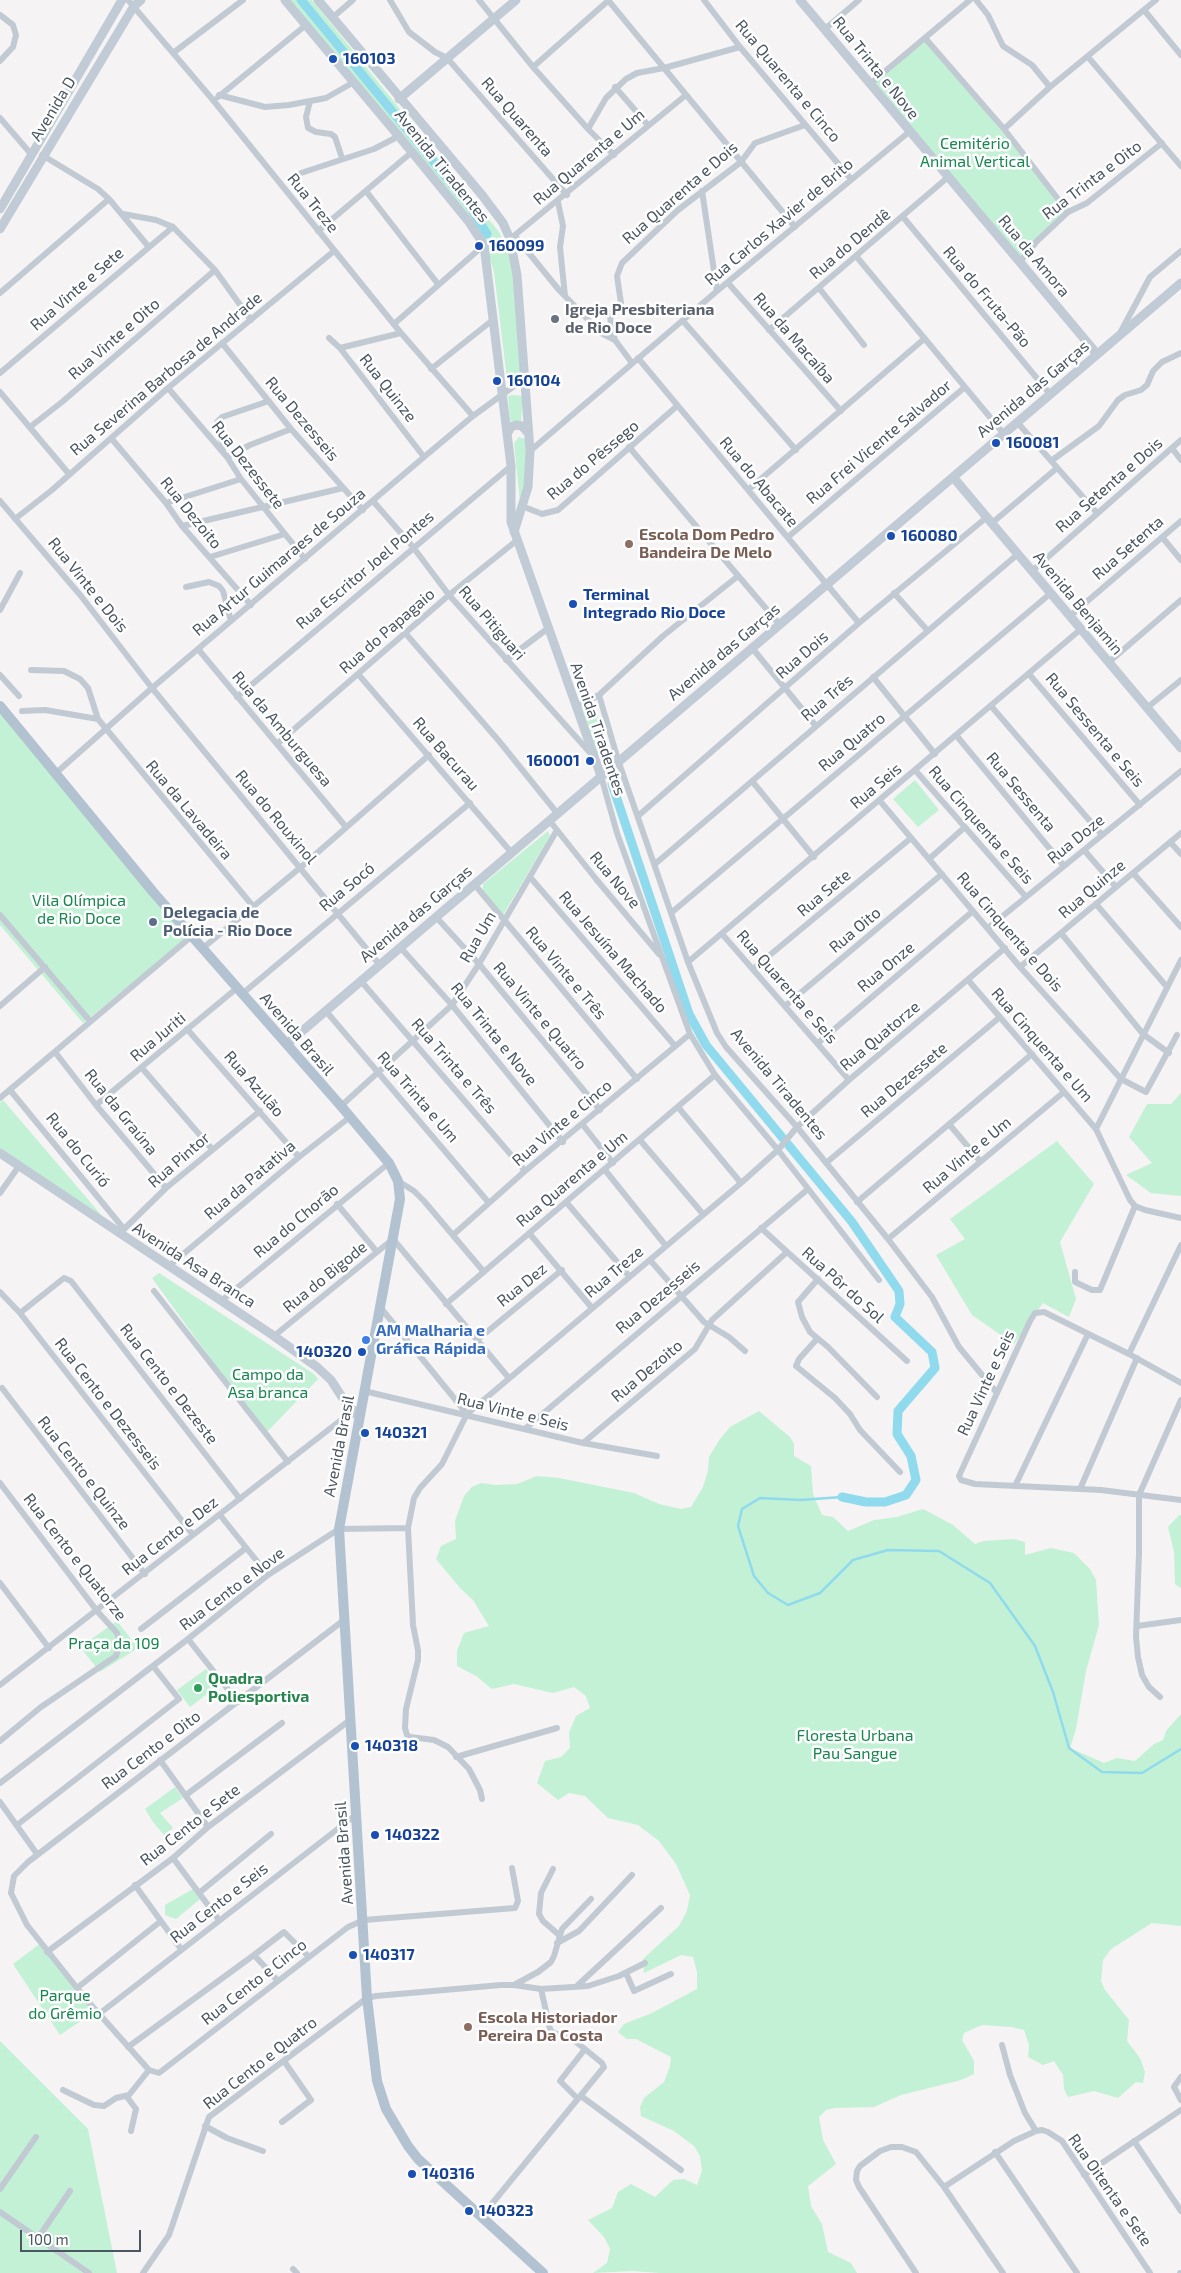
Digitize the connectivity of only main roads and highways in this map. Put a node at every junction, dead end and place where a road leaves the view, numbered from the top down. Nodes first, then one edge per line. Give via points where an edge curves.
1 (0, 706) edge
2 (543, 2273) edge

1 - 2 main road, Avenida Brasil via 192,936 389,1163 398,1181 400,1199 339,1528 367,1998 377,2081 386,2109 418,2159

